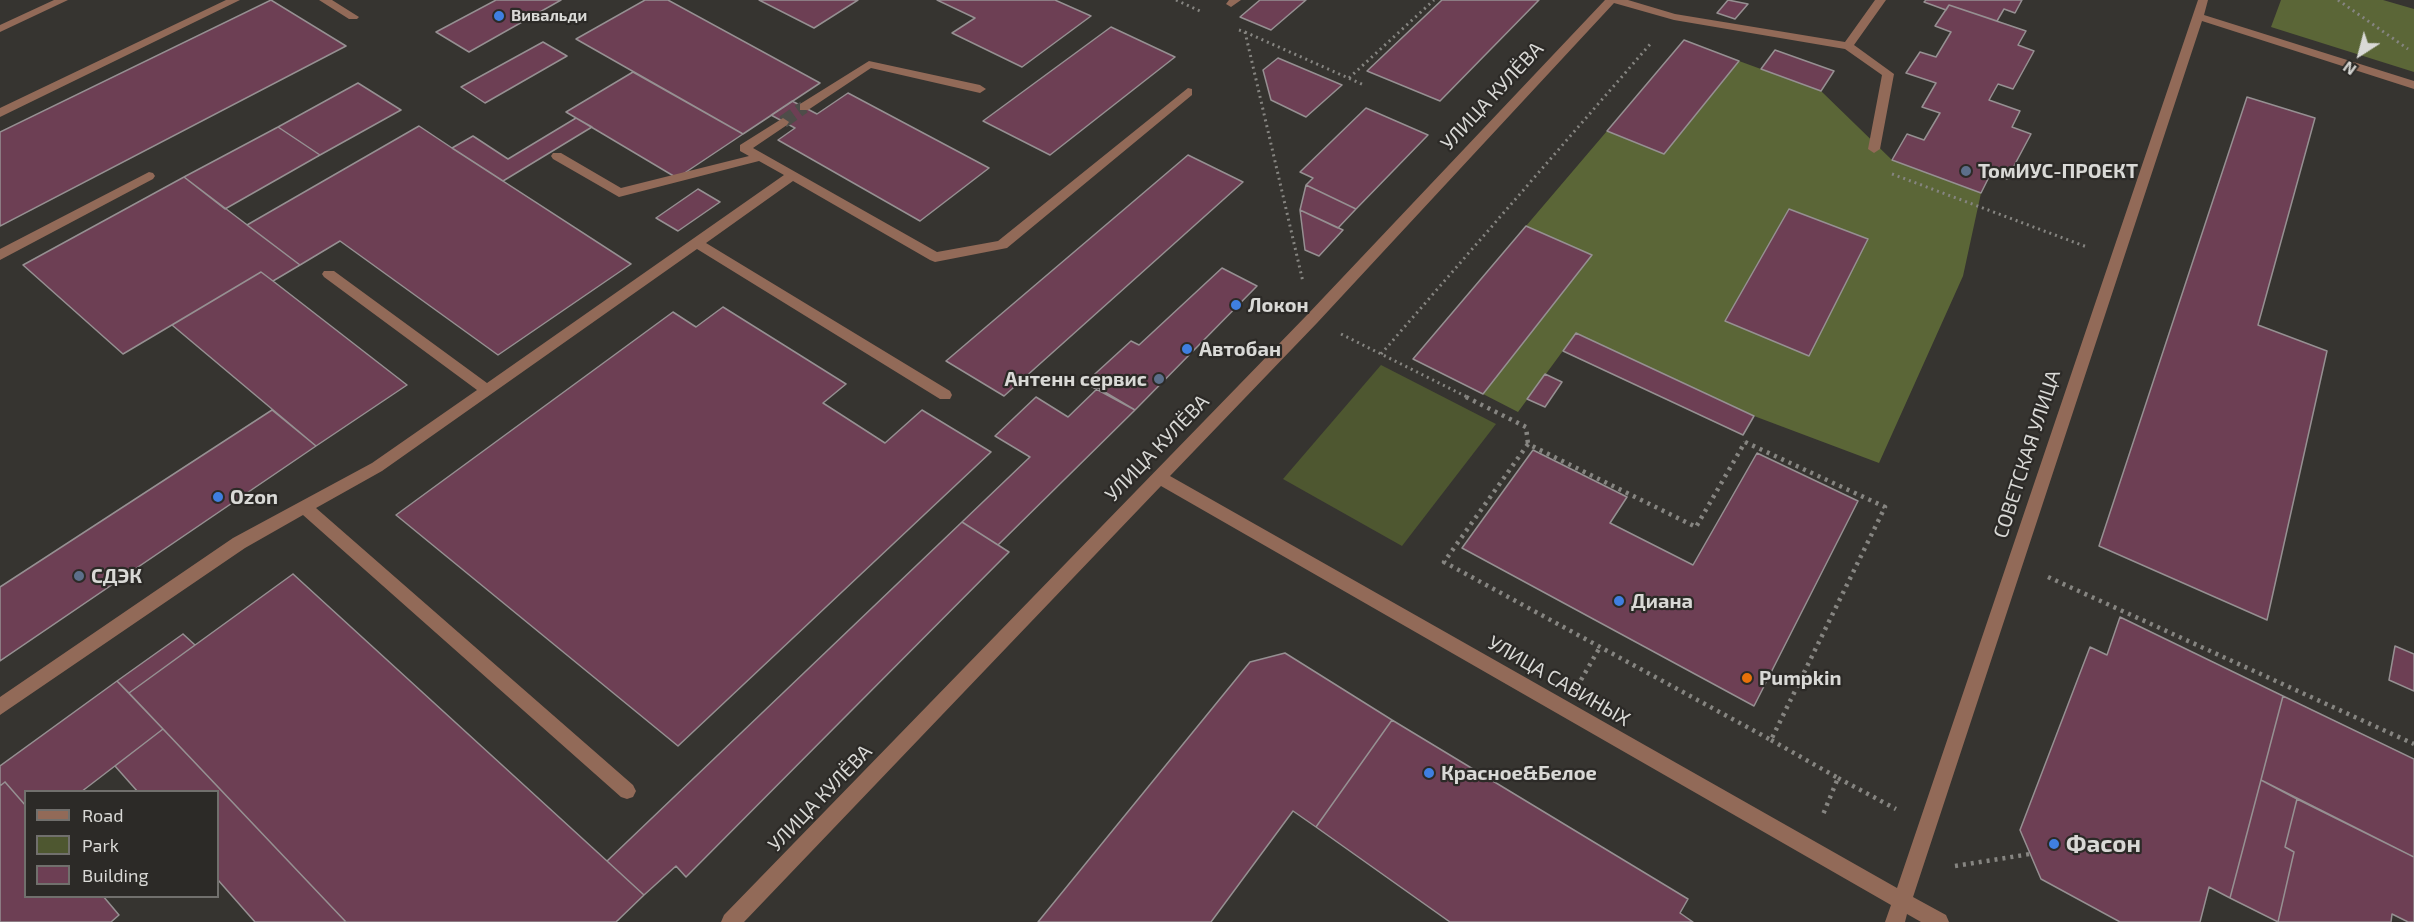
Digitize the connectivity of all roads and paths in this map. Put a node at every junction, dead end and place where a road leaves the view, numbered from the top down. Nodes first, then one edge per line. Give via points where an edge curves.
1 (63, 0) edge
2 (235, 0) edge
3 (324, 0) edge
4 (1176, 0) edge
5 (1434, 0) edge
6 (1611, 0) edge
7 (1616, 0) edge
8 (1881, 0) edge
9 (2203, 0) edge
10 (2338, 0) edge
11 (1206, 14) dead end
12 (2197, 16) junction
13 (353, 17) dead end
14 (1674, 17) junction
15 (1235, 27) dead end
16 (0, 29) edge
17 (1245, 32) junction
18 (1848, 46) junction
19 (2413, 53) edge
20 (1349, 78) junction
21 (1364, 85) dead end
22 (2414, 85) edge
23 (980, 89) dead end
24 (1188, 92) dead end
25 (804, 107) tunnel mouth
26 (0, 113) edge
27 (783, 122) tunnel mouth
28 (1874, 149) joint
29 (557, 156) dead end
30 (760, 157) junction
31 (793, 175) junction
32 (149, 176) dead end
33 (697, 243) junction
34 (0, 255) edge
35 (2116, 258) junction
36 (329, 274) dead end
37 (1312, 319) junction
38 (1381, 354) junction
39 (487, 390) junction
40 (945, 395) dead end
41 (1528, 444) junction
42 (1158, 477) junction
43 (304, 507) junction
44 (2048, 577) dead end
45 (0, 707) edge
46 (1772, 740) junction
47 (2414, 744) edge
48 (1838, 778) junction
49 (627, 791) dead end
50 (1903, 813) dead end
51 (1819, 823) dead end
52 (2030, 854) dead end
53 (1955, 866) dead end
54 (1902, 901) junction
55 (731, 922) edge
56 (1895, 922) edge
57 (1939, 922) edge

1 - 16 street
2 - 26 street
3 - 13 street
4 - 11 path
5 - 20 path
6 - 37 street, УЛИЦА КУЛЁВА
7 - 14 street
8 - 18 street
9 - 12 street, СОВЕТСКАЯ УЛИЦА
10 - 19 path
12 - 22 street
12 - 35 street, СОВЕТСКАЯ УЛИЦА
14 - 18 street
14 - 38 path
15 - 17 path
17 - 20 path
17 - 37 path
18 - 28 street via 1888,74
20 - 21 path
23 - 25 street via 869,64
24 - 31 street via 1002,245 935,256
27 - 30 street via 744,148
28 - 35 path via 1865,163
29 - 30 street via 619,193
30 - 31 street
31 - 33 street
32 - 34 street
33 - 39 street
33 - 40 street
35 - 54 street, СОВЕТСКАЯ УЛИЦА
36 - 39 street
37 - 38 path
37 - 42 street, УЛИЦА КУЛЁВА
38 - 41 path via 1526,427
39 - 43 street via 377,467
41 - 46 path via 1444,562
41 - 46 path via 1696,526 1745,442 1885,507
42 - 54 street, УЛИЦА САВИНЫХ
42 - 55 street, УЛИЦА КУЛЁВА
43 - 45 street via 239,543
43 - 49 street
44 - 47 path
46 - 48 path
48 - 50 path
48 - 51 path
52 - 53 path
54 - 56 street, СОВЕТСКАЯ УЛИЦА
54 - 57 street, УЛИЦА САВИНЫХ

